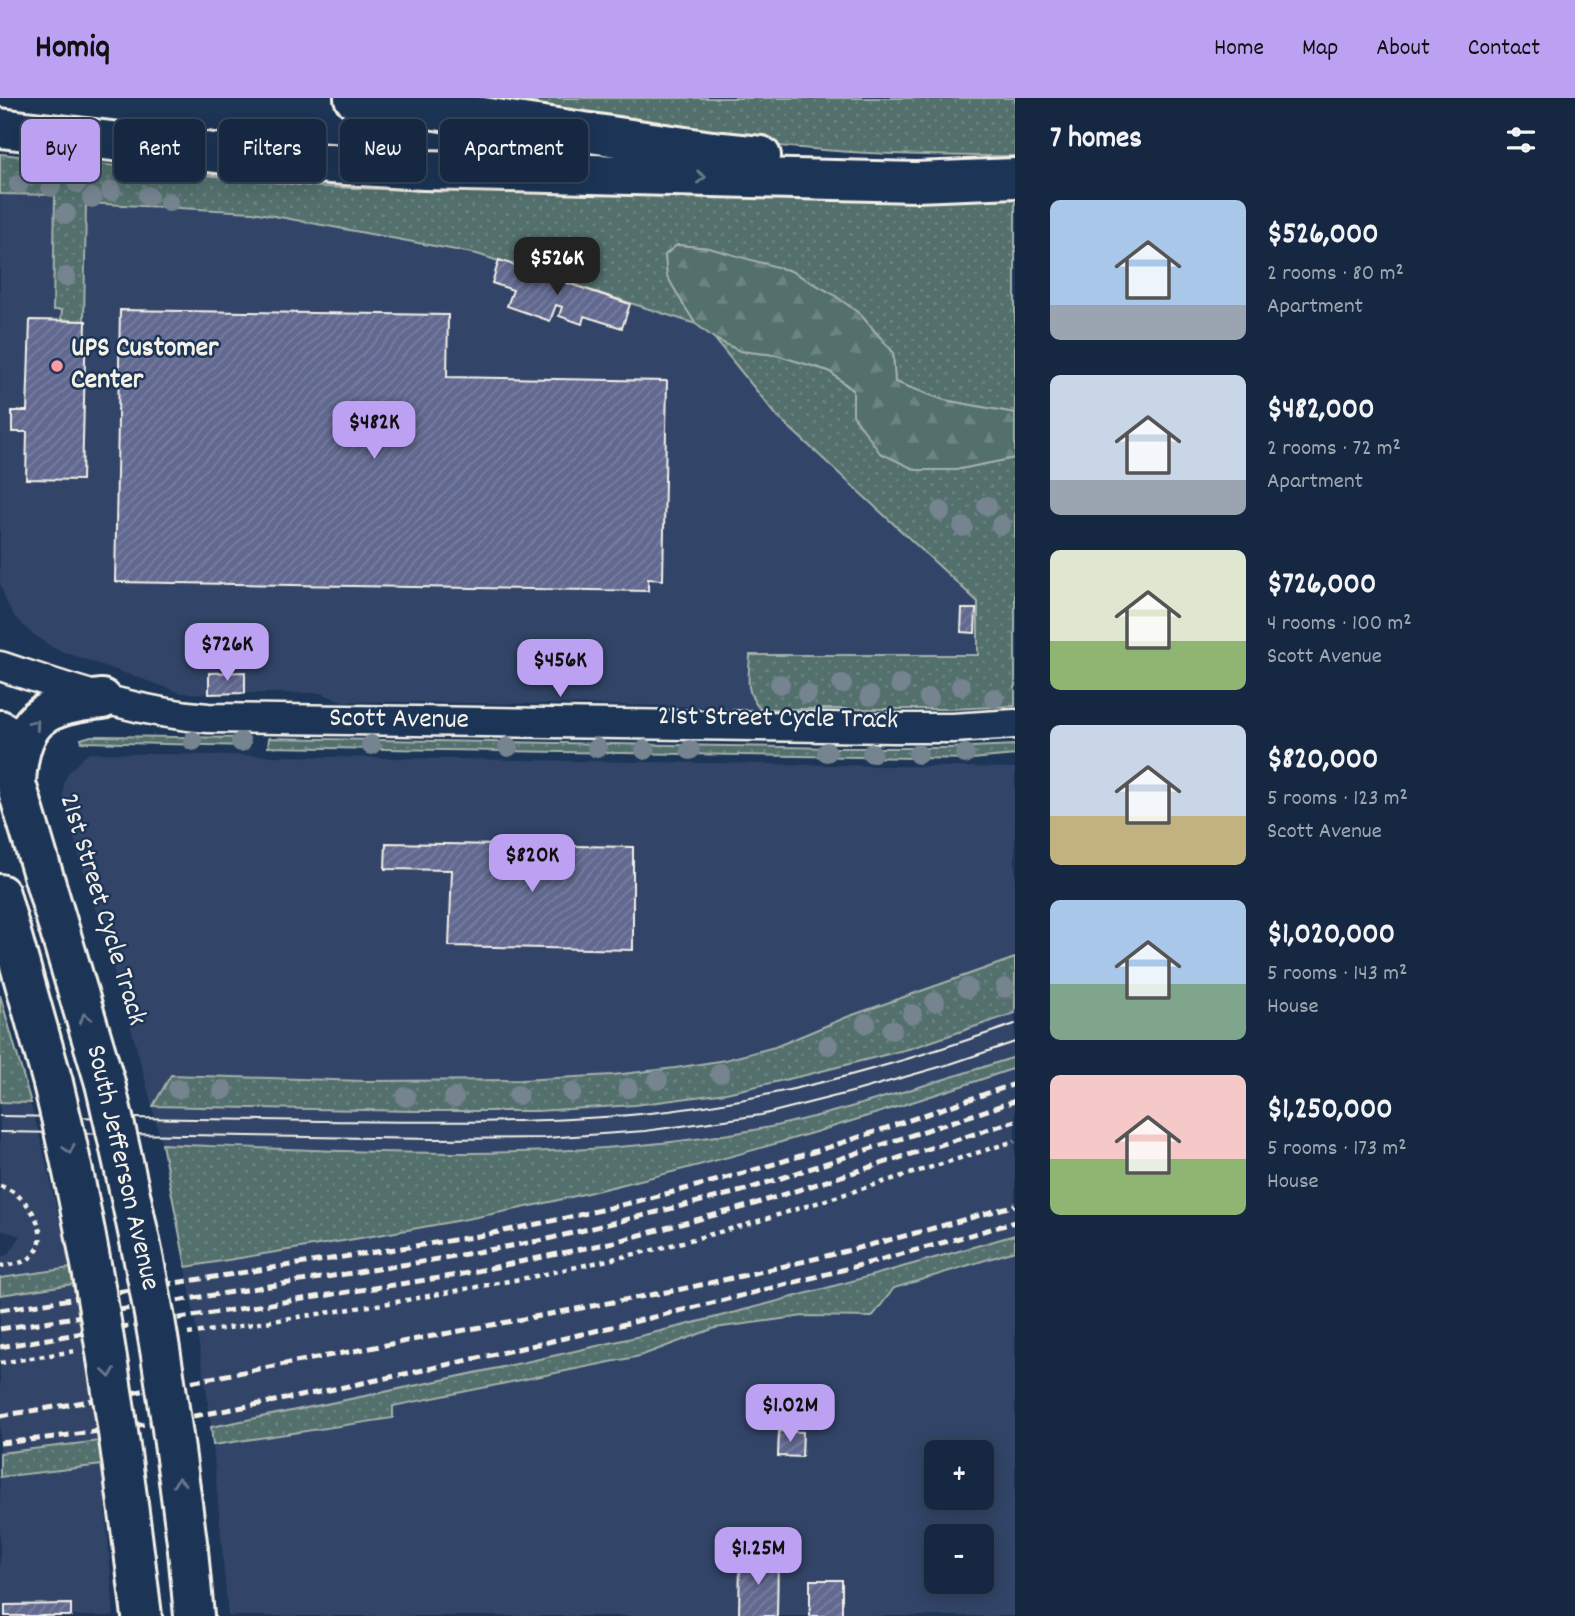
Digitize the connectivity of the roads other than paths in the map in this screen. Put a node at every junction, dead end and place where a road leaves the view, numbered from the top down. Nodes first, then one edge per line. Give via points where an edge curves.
1 (354, 98) edge
2 (0, 128) edge
3 (1015, 177) edge
4 (0, 666) edge
5 (102, 699) junction
6 (1015, 724) edge
7 (0, 730) edge
8 (16, 787) junction
9 (0, 894) edge
10 (142, 1616) edge
11 (194, 1616) edge

1 - 3 main road via 712,151
2 -> 3 main road via 240,156 424,170 916,182
4 - 5 street, Scott Avenue
5 - 6 street, Scott Avenue via 208,718 895,728
8 -> 5 main road via 20,749 43,714 58,706
7 - 8 main road, South Jefferson Avenue
11 -> 8 main road, South Jefferson Avenue, bridge via 165,1377 132,1203 105,1083
9 -> 10 main road, South Jefferson Avenue, bridge via 71,1155 99,1302

